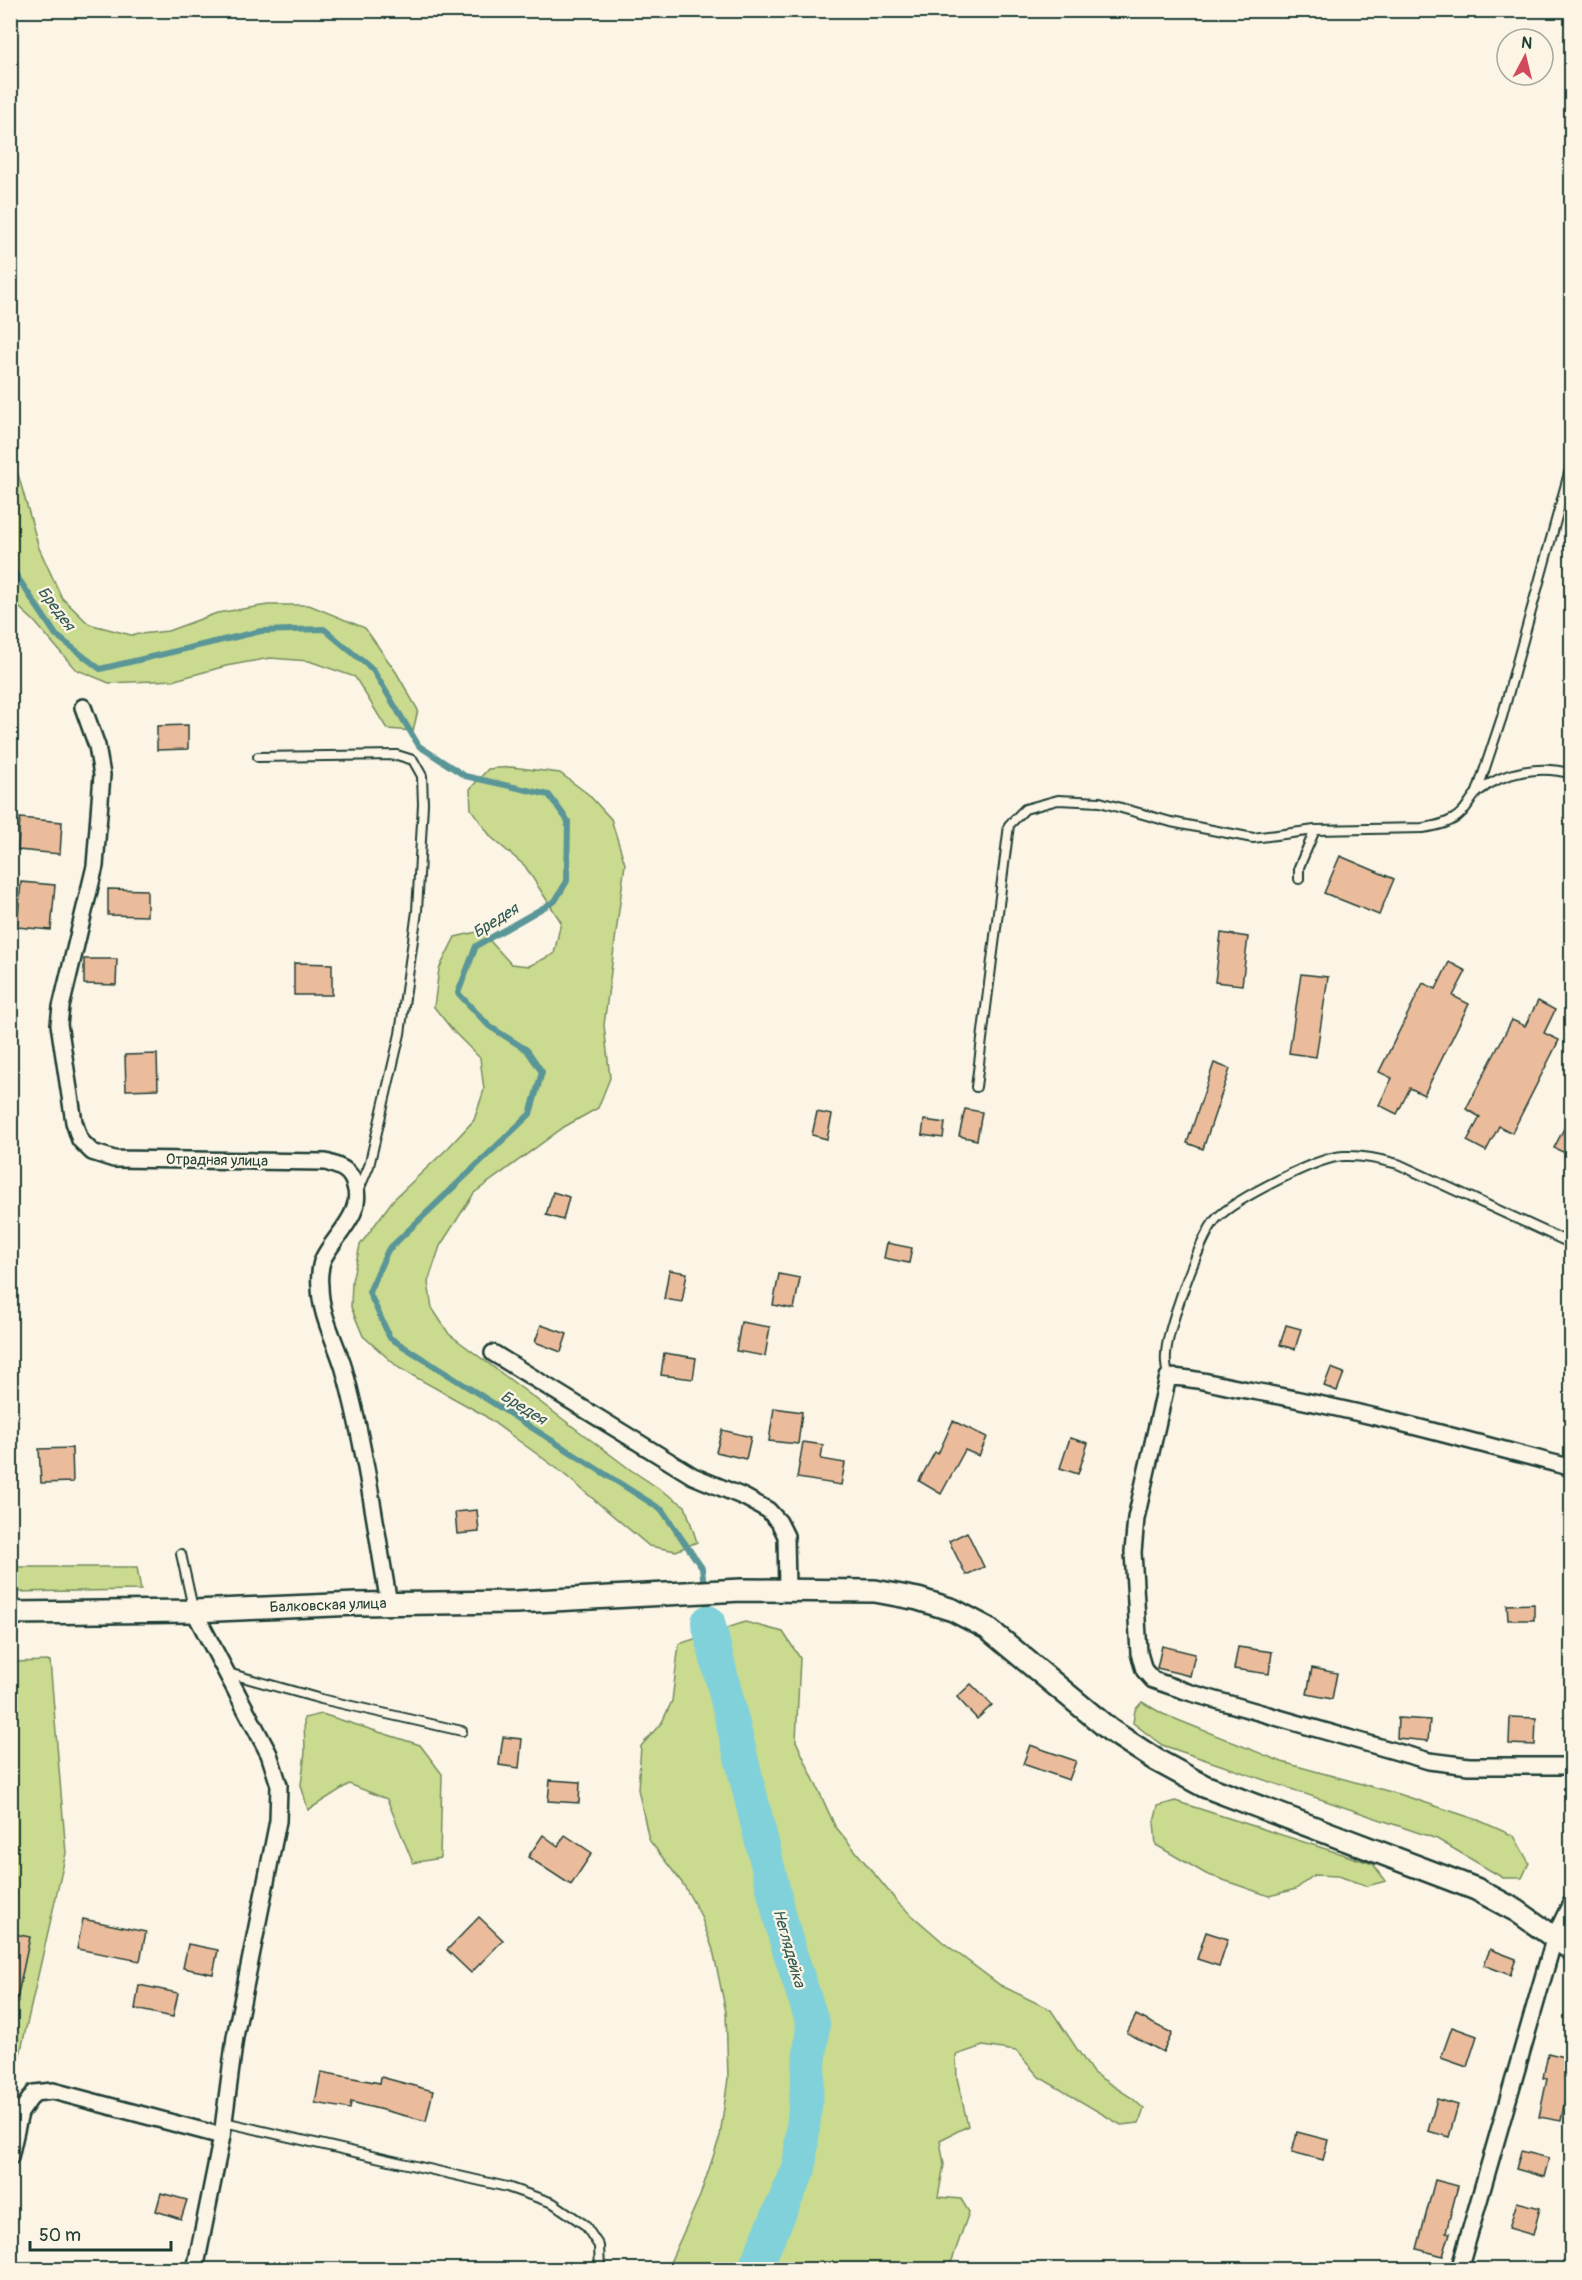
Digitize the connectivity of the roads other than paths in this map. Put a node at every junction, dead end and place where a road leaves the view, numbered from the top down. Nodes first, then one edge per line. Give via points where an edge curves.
1 (1572, 462) edge
2 (83, 707) dead end
3 (258, 756) dead end
4 (1572, 774) edge
5 (1477, 792) junction
6 (1315, 830) junction
7 (1299, 879) dead end
8 (976, 1087) dead end
9 (358, 1193) junction
10 (1572, 1244) edge
11 (493, 1353) dead end
12 (1168, 1377) junction
13 (1572, 1468) edge
14 (181, 1554) dead end
15 (787, 1589) junction
16 (389, 1603) junction
17 (194, 1611) junction
18 (10, 1613) edge
19 (227, 1673) junction
20 (462, 1731) dead end
21 (1572, 1766) edge
22 (1572, 1901) edge
23 (1555, 1936) junction
24 (1572, 1950) edge
25 (223, 2129) junction
26 (10, 2157) edge
27 (195, 2270) edge
28 (600, 2270) edge
29 (1459, 2270) edge

1 - 5 lane via 1502,717
2 - 9 street, Отрадная улица via 98,746 102,775 95,866 59,1024 80,1140 92,1152 114,1159 326,1162 343,1167 352,1176
3 - 9 lane via 397,755 413,760 422,776 422,856 400,1034 369,1166
4 - 5 lane via 1534,769 1499,778
5 - 6 lane via 1461,814 1440,825
6 - 7 lane via 1299,867
6 - 8 lane via 1253,838 1171,822 1100,802 1058,800 1025,809 1009,825
9 - 16 street via 353,1214 322,1260 320,1287 326,1320 344,1368
10 - 12 lane via 1398,1164 1369,1156 1341,1156 1311,1164 1233,1204 1216,1219 1201,1244 1169,1335
11 - 15 street via 693,1476 768,1510 786,1536
12 - 13 street via 1311,1401
12 - 21 street via 1136,1518 1133,1552 1139,1653 1144,1671 1153,1680 1429,1761 1469,1766
14 - 17 lane
15 - 16 main road, Балковская улица via 516,1602
15 - 23 main road, Балковская улица via 875,1591 953,1610 987,1628 1110,1730 1204,1786 1476,1889
16 - 17 main road, Балковская улица
17 - 18 main road, Балковская улица
17 - 19 street
19 - 20 lane
19 - 25 street via 269,1754 279,1785 278,1821 235,2037
22 - 23 street
23 - 24 main road, Балковская улица
23 - 29 street
25 - 26 street via 53,2091 33,2093 20,2113
25 - 27 street
25 - 28 lane via 507,2187 553,2203 585,2225 599,2246

